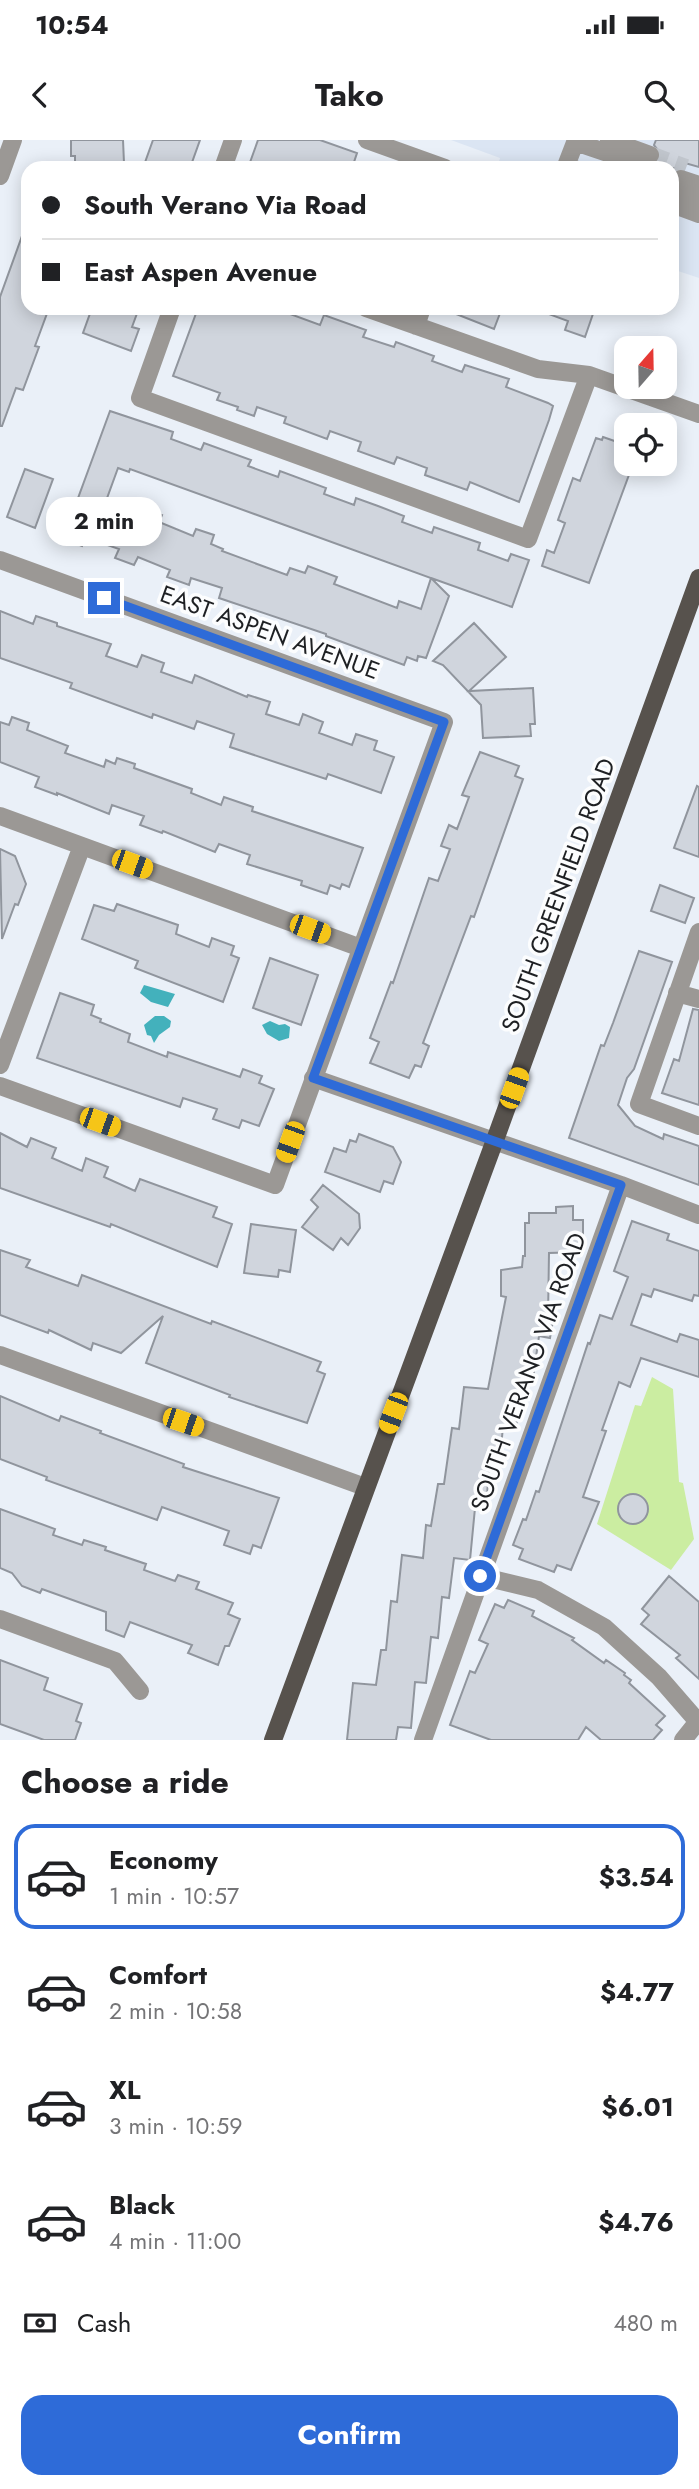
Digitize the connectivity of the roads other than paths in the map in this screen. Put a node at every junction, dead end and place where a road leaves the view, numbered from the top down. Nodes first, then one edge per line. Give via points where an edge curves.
1 (13, 140) edge
2 (233, 140) edge
3 (367, 140) edge
4 (609, 140) edge
5 (574, 151) edge
6 (648, 160) edge
7 (226, 161) edge
8 (426, 161) edge
9 (598, 161) edge
10 (0, 176) edge
11 (683, 183) edge
12 (699, 185) edge
13 (699, 198) edge
14 (699, 214) edge
15 (170, 315) edge
16 (385, 315) edge
17 (420, 315) edge
18 (416, 326) junction
19 (589, 375) junction
20 (699, 414) edge
21 (0, 560) edge
22 (699, 579) edge
23 (692, 621) edge
24 (0, 816) edge
25 (82, 846) junction
26 (699, 932) edge
27 (361, 948) junction
28 (677, 993) junction
29 (699, 999) edge
30 (0, 1065) edge
31 (313, 1078) junction
32 (0, 1086) edge
33 (699, 1126) edge
34 (495, 1140) junction
35 (621, 1185) junction
36 (699, 1215) edge
37 (0, 1355) edge
38 (365, 1488) junction
39 (480, 1576) junction
40 (0, 1619) edge
41 (141, 1691) dead end
42 (698, 1721) edge
43 (273, 1740) edge
44 (423, 1740) edge
45 (683, 1740) edge

1 - 10 street
2 - 7 street
3 - 8 street
4 - 6 street
5 - 6 street
5 - 9 street
11 - 12 street
11 - 13 street
11 - 14 street
15 - 19 street via 140,398 528,539
16 - 18 street
17 - 18 street
18 - 19 street via 538,369
19 - 20 street
21 - 27 street, EAST ASPEN AVENUE via 444,722
22 - 23 main road, SOUTH GREENFIELD ROAD
23 - 34 main road, SOUTH GREENFIELD ROAD
24 - 25 street
25 - 27 street
25 - 30 street
26 - 28 street
27 - 31 street
28 - 29 street
28 - 33 street via 639,1104
31 - 32 street via 275,1185
31 - 34 street
34 - 35 street
34 - 38 main road, SOUTH GREENFIELD ROAD
35 - 36 street
35 - 39 street, SOUTH VERANO VIA ROAD
37 - 38 street
38 - 43 main road, SOUTH GREENFIELD ROAD
39 - 42 street via 538,1590 604,1627 659,1677
39 - 44 street, SOUTH VERANO VIA ROAD
40 - 41 street via 115,1661
42 - 45 street

